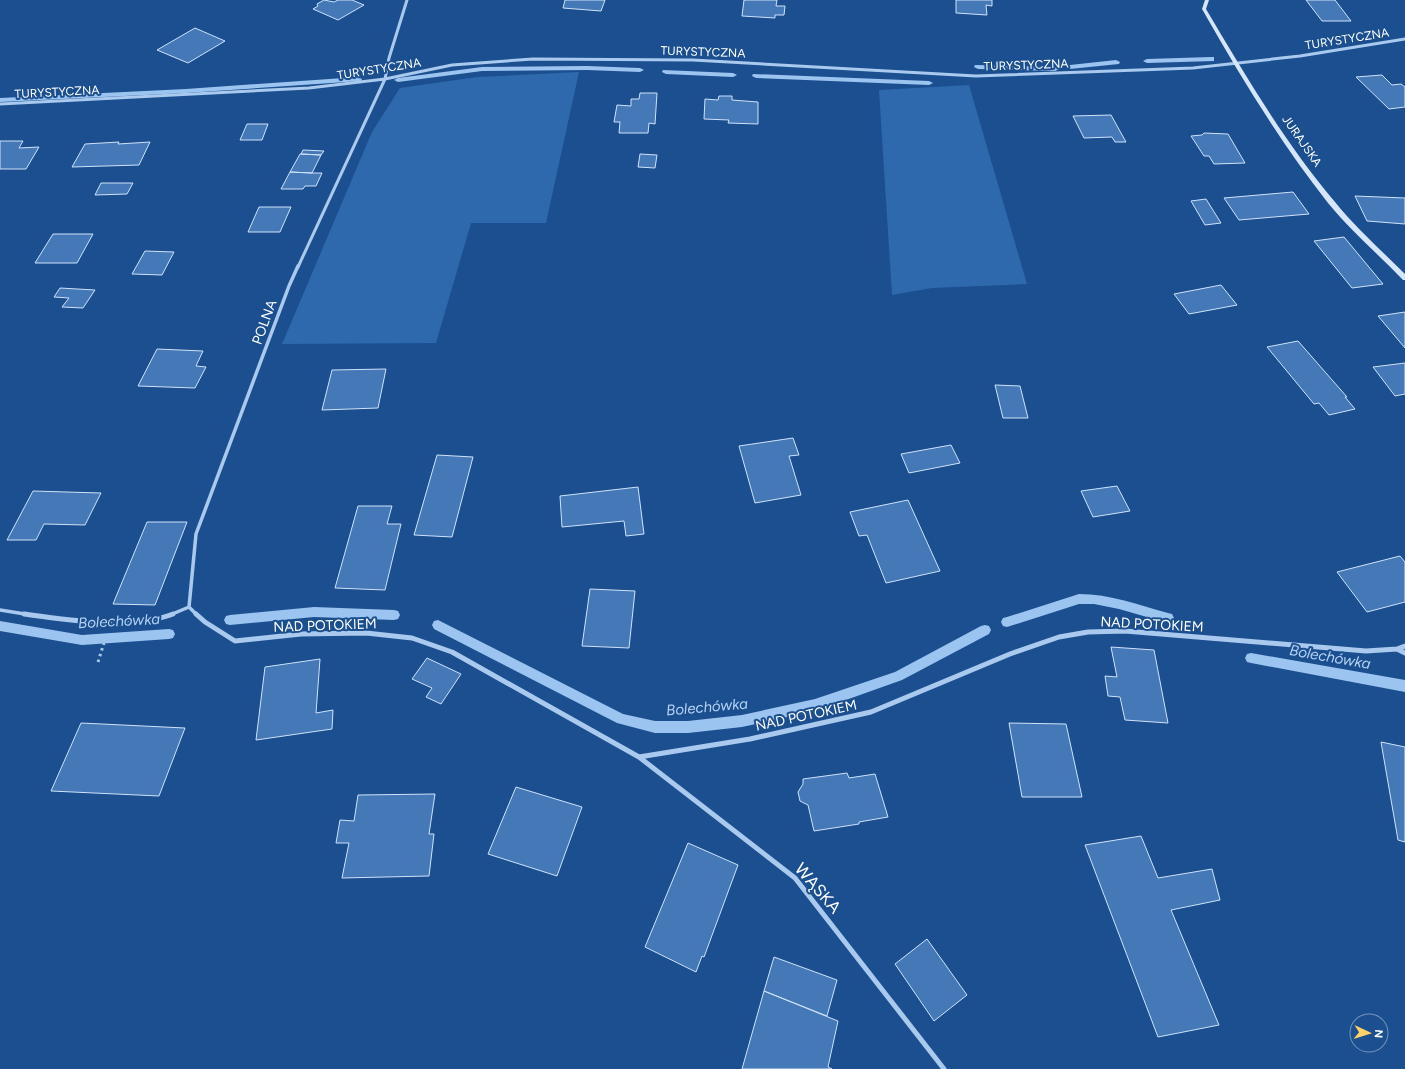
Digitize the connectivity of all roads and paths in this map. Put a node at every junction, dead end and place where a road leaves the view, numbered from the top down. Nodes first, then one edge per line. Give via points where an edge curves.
1 (407, 0) edge
2 (1207, 0) edge
3 (1405, 39) edge
4 (1236, 64) junction
5 (385, 79) junction
6 (0, 104) edge
7 (1405, 278) edge
8 (189, 607) junction
9 (0, 610) edge
10 (1405, 646) edge
11 (102, 647) dead end
12 (1397, 649) junction
13 (1405, 653) edge
14 (98, 662) dead end
15 (639, 757) junction
16 (944, 1069) edge

1 - 5 street, POLNA
2 - 4 street, JURAJSKA via 1204,9
3 - 4 street, TURYSTYCZNA
4 - 5 street, TURYSTYCZNA via 1193,68 976,76 693,60 533,59 452,65
4 - 7 street, JURAJSKA via 1332,202
5 - 6 street, TURYSTYCZNA via 309,88
5 - 8 street, POLNA via 289,286 196,534
8 - 9 street via 163,617 109,622 75,621
8 - 15 street, NAD POTOKIEM via 205,622 235,641 301,634 366,633 412,638 452,652
10 - 12 street, NAD POTOKIEM
11 - 14 path
12 - 13 street
12 - 15 street, NAD POTOKIEM via 1366,651 1125,631 1088,632 1059,637 1010,654 871,712 750,739
15 - 16 street, WĄSKA via 795,878

